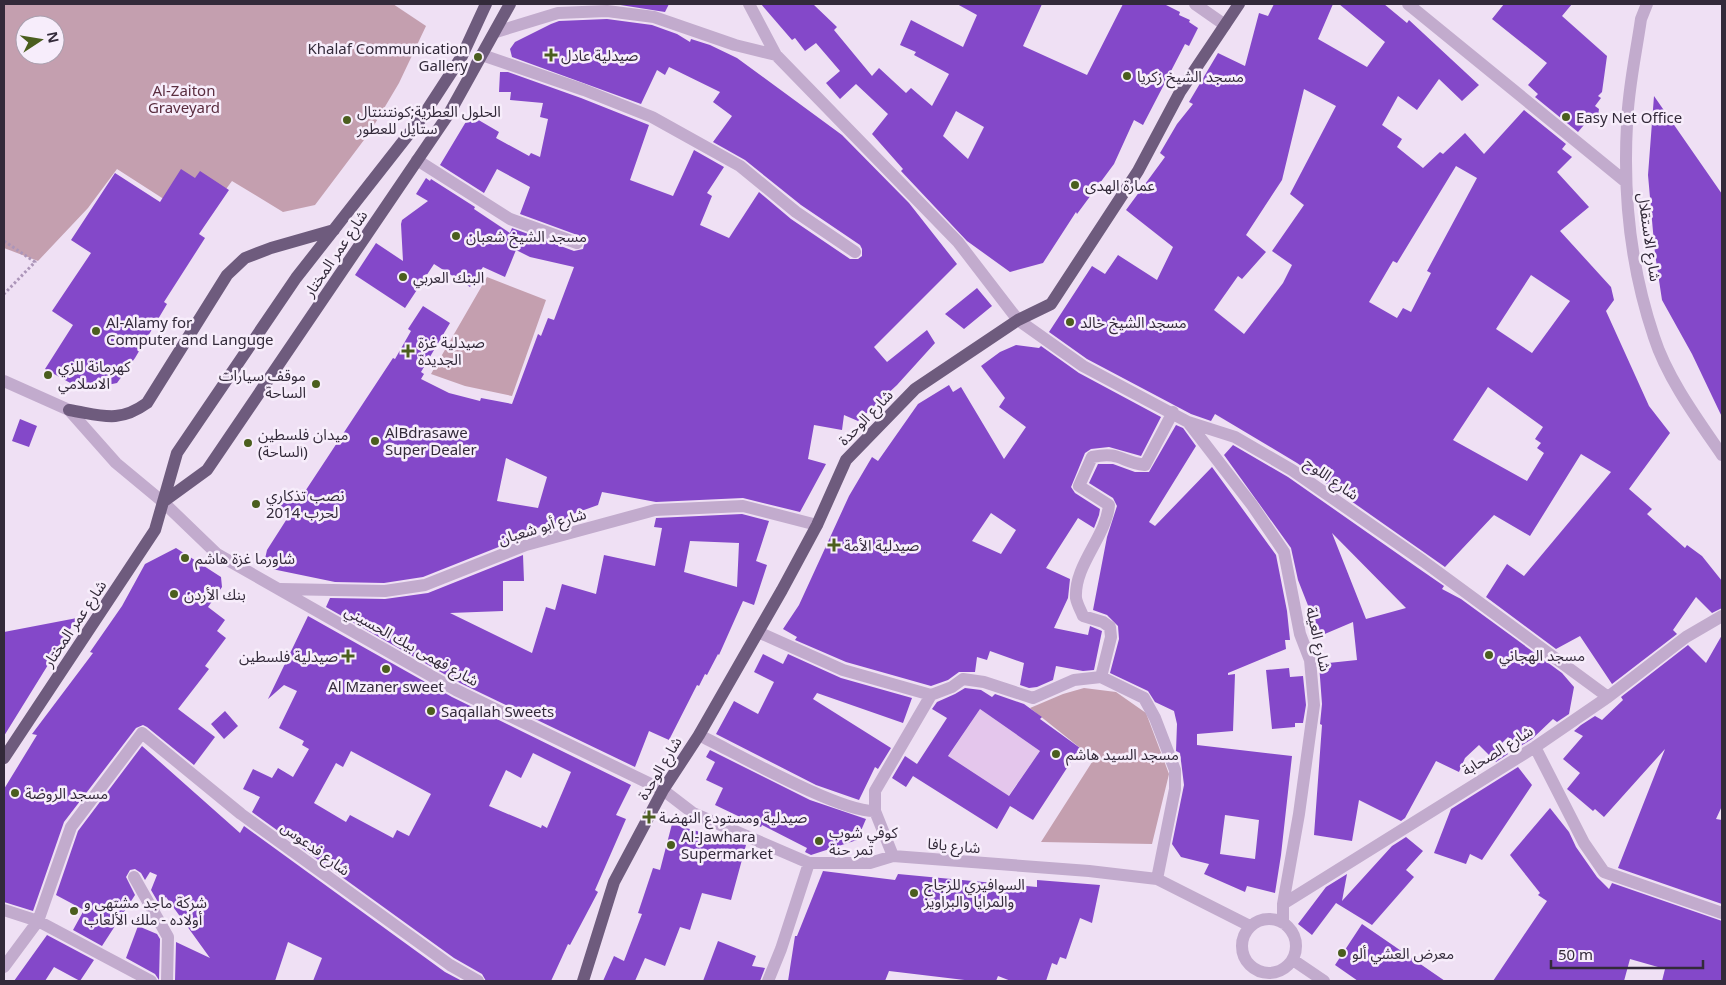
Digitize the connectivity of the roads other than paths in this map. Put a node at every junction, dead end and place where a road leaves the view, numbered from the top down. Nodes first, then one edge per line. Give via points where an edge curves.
1 (486, 4) edge
2 (510, 4) edge
3 (749, 4) edge
4 (1195, 4) edge
5 (1239, 4) edge
6 (1408, 4) edge
7 (1647, 4) edge
8 (1225, 25) junction
9 (496, 32) junction
10 (482, 55) junction
11 (776, 55) junction
12 (417, 160) junction
13 (1626, 182) junction
14 (334, 230) junction
15 (577, 243) dead end
16 (855, 252) dead end
17 (1018, 320) junction
18 (4, 381) edge
19 (69, 410) junction
20 (1173, 412) junction
21 (1188, 422) junction
22 (1722, 455) edge
23 (163, 502) junction
24 (817, 525) junction
25 (278, 589) junction
26 (1722, 616) edge
27 (758, 632) junction
28 (1101, 677) junction
29 (931, 695) junction
30 (1608, 697) junction
31 (699, 735) junction
32 (1535, 747) junction
33 (5, 753) edge
34 (663, 790) junction
35 (875, 811) junction
36 (893, 856) junction
37 (809, 863) junction
38 (134, 877) dead end
39 (1157, 880) junction
40 (1283, 904) junction
41 (4, 910) edge
42 (1722, 913) edge
43 (38, 921) junction
44 (1283, 923) junction
45 (1250, 926) junction
46 (1293, 960) junction
47 (4, 967) edge
48 (1257, 977) edge
49 (151, 981) edge
50 (167, 981) edge
51 (478, 981) edge
52 (583, 981) edge
53 (768, 981) edge
54 (1324, 981) edge

1 - 14 main road, شارع عمر المختار via 462,56 423,116
2 - 9 main road, شارع عمر المختار
3 - 11 street, شارع اللوح
4 - 8 street
5 - 8 main road, شارع الوحدة
6 - 13 street
7 - 13 street, شارع الاستقلال via 1641,19 1627,123
8 - 17 main road, شارع الوحدة via 1180,92 1138,171 1051,304
9 - 10 main road, شارع عمر المختار
9 - 11 street via 558,13 606,11 654,17 735,45
10 - 12 main road, شارع عمر المختار via 450,112
10 - 16 street via 584,90 652,118 740,166 796,212
11 - 17 street, شارع اللوح via 958,242
12 - 15 street via 510,219
12 - 23 main road, شارع عمر المختار via 207,470
13 - 22 street, شارع الاستقلال via 1639,285 1654,339 1685,401
14 - 19 main road via 245,258 227,275 147,404 132,414 118,417
14 - 23 main road, شارع عمر المختار via 296,278 177,453
17 - 20 street, شارع اللوح via 1083,366
17 - 24 main road, شارع الوحدة via 915,389 846,460
18 - 19 street
19 - 23 street, شارع فهمى بيك الحسيني via 116,463
20 - 21 street, شارع اللوح
20 - 28 street via 1144,465 1116,454 1092,457 1079,486 1109,505 1108,517 1079,578 1076,598 1083,616 1110,627 1111,637
21 - 30 street, شارع اللوح via 1236,437 1292,470 1423,561
21 - 40 street, شارع العيلة via 1284,552 1300,634 1310,660 1314,705
23 - 25 street, شارع فهمى بيك الحسيني via 217,554
23 - 33 main road, شارع عمر المختار via 155,530
24 - 25 street, شارع أبو شعبان via 744,506 655,510 526,545 426,585 385,591
24 - 27 main road, شارع الوحدة
25 - 34 street, شارع فهمى بيك الحسيني via 456,690
26 - 30 street, شارع الصحابة via 1686,637
27 - 29 street via 843,670
27 - 31 main road, شارع الوحدة
28 - 29 street via 1074,680 1033,698 984,682 963,679
28 - 39 street via 1144,698 1156,718 1175,770 1175,789
29 - 35 street via 875,792
30 - 32 street, شارع الصحابة
31 - 34 main road, شارع الوحدة
31 - 35 street via 815,792 864,811
32 - 40 street, شارع الصحابة
32 - 42 street via 1584,843 1604,872
34 - 37 street, شارع يافا via 693,813
34 - 52 main road, شارع الوحدة via 614,882
35 - 36 street
36 - 37 street, شارع يافا via 870,863
36 - 39 street, شارع يافا via 1089,871
37 - 53 street
38 - 50 street via 168,938
39 - 45 street, شارع يافا
40 - 44 street, شارع العيلة
41 - 43 street
43 - 47 street
43 - 49 street
43 - 51 street, شارع فدعوس via 71,827 142,733 241,814
44 - 45 street via 1266,919
44 - 46 street via 1295,940
45 - 48 street via 1244,934 1242,952
46 - 48 street via 1282,971
46 - 54 street

